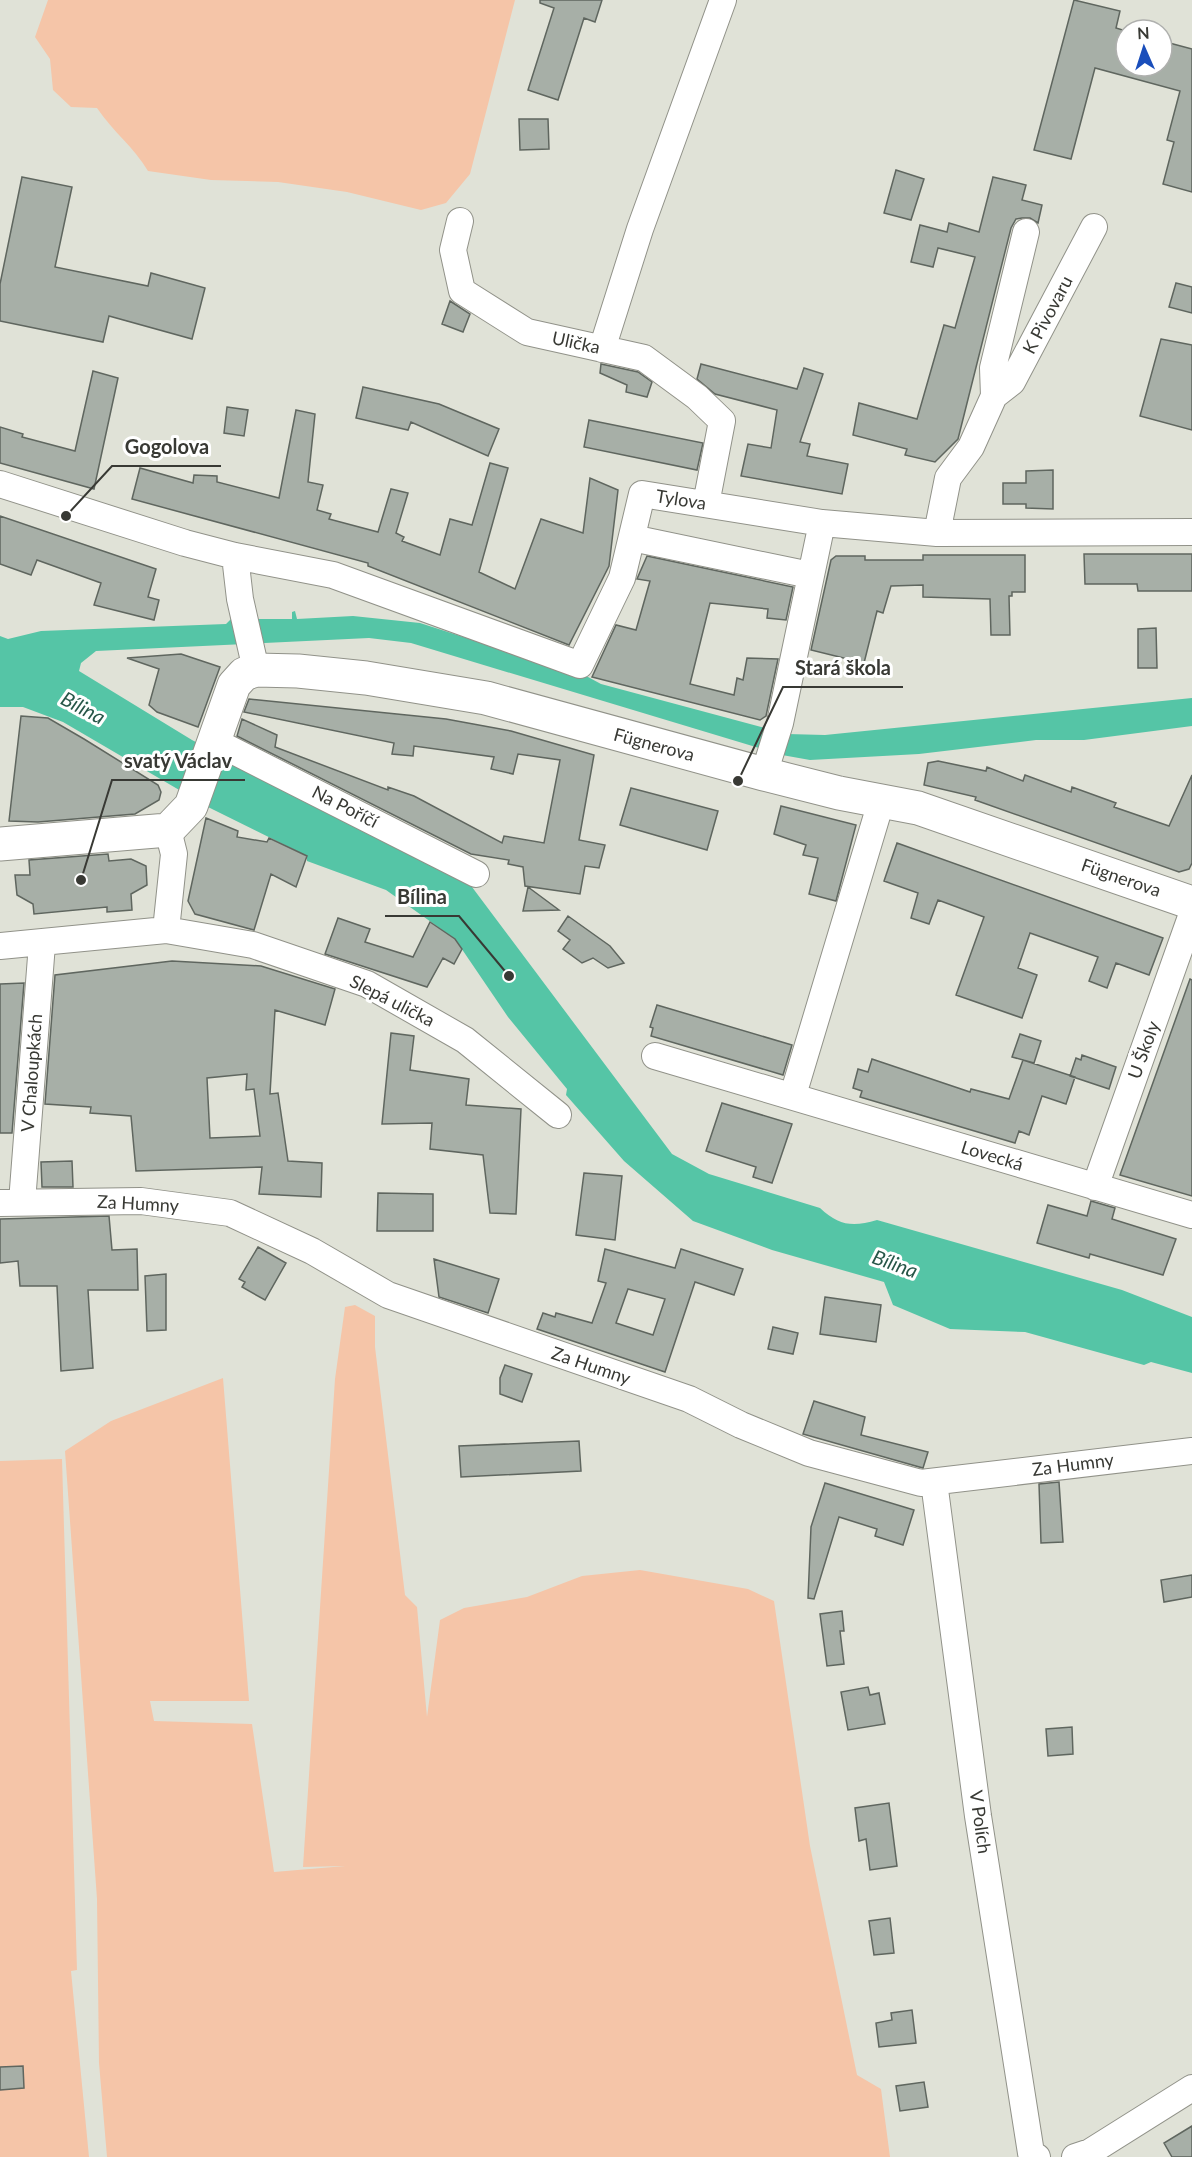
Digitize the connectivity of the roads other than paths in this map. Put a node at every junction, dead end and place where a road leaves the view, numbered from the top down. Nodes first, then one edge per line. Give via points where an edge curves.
1 (723, 0) edge
2 (460, 221) dead end
3 (1094, 227) dead end
4 (1026, 232) dead end
5 (602, 349) junction
6 (994, 396) junction
7 (0, 484) edge
8 (706, 504) junction
9 (822, 523) junction
10 (1192, 532) edge
11 (937, 533) junction
12 (632, 538) junction
13 (235, 556) junction
14 (810, 575) junction
15 (254, 660) junction
16 (214, 741) junction
17 (767, 766) junction
18 (882, 802) junction
19 (168, 830) junction
20 (0, 844) edge
21 (476, 873) dead end
22 (1192, 903) edge
23 (1192, 914) edge
24 (166, 930) junction
25 (42, 944) junction
26 (0, 946) edge
27 (655, 1056) dead end
28 (793, 1095) junction
29 (558, 1115) dead end
30 (1095, 1187) junction
31 (11, 1203) edge
32 (1192, 1215) edge
33 (1192, 1451) edge
34 (934, 1482) junction
35 (1192, 2088) edge
36 (1037, 2157) edge
37 (1074, 2157) edge

1 - 5 street via 640,229
2 - 5 street, Ulička via 453,250 462,291 527,332
3 - 6 street, K Pivovaru via 1012,382
4 - 6 street, K Pivovaru via 993,368
5 - 8 street, Ulička via 644,358 722,421
6 - 11 street, K Pivovaru via 971,447 948,478
7 - 13 street
8 - 9 street, Tylova
8 - 12 street, Tylova via 642,494
9 - 11 street, Tylova
9 - 14 street
10 - 11 street, Tylova
12 - 13 street, Tylova via 622,578 580,665 333,575
12 - 14 street
13 - 15 street
14 - 17 street via 780,723
15 - 16 main road via 234,685
15 - 17 main road, Fügnerova via 486,699
16 - 19 main road via 191,806
16 - 21 street, Na Poříčí
17 - 18 main road, Fügnerova
18 - 22 main road, Fügnerova via 955,819
18 - 28 street
19 - 20 main road
19 - 24 street via 174,854
23 - 30 street, U Školy
24 - 25 street, Slepá ulička
24 - 29 street, Slepá ulička via 253,945 367,984 465,1040
25 - 26 street, Slepá ulička
25 - 31 street, V Chaloupkách
27 - 28 street, Lovecká
28 - 30 street, Lovecká
30 - 32 street, Lovecká
31 - 34 street, Za Humny via 141,1201 230,1213 312,1251 388,1295 689,1399 809,1453 921,1483
33 - 34 street, Za Humny
34 - 36 street, V Polích via 978,1816 1031,2153
35 - 37 street via 1090,2152

